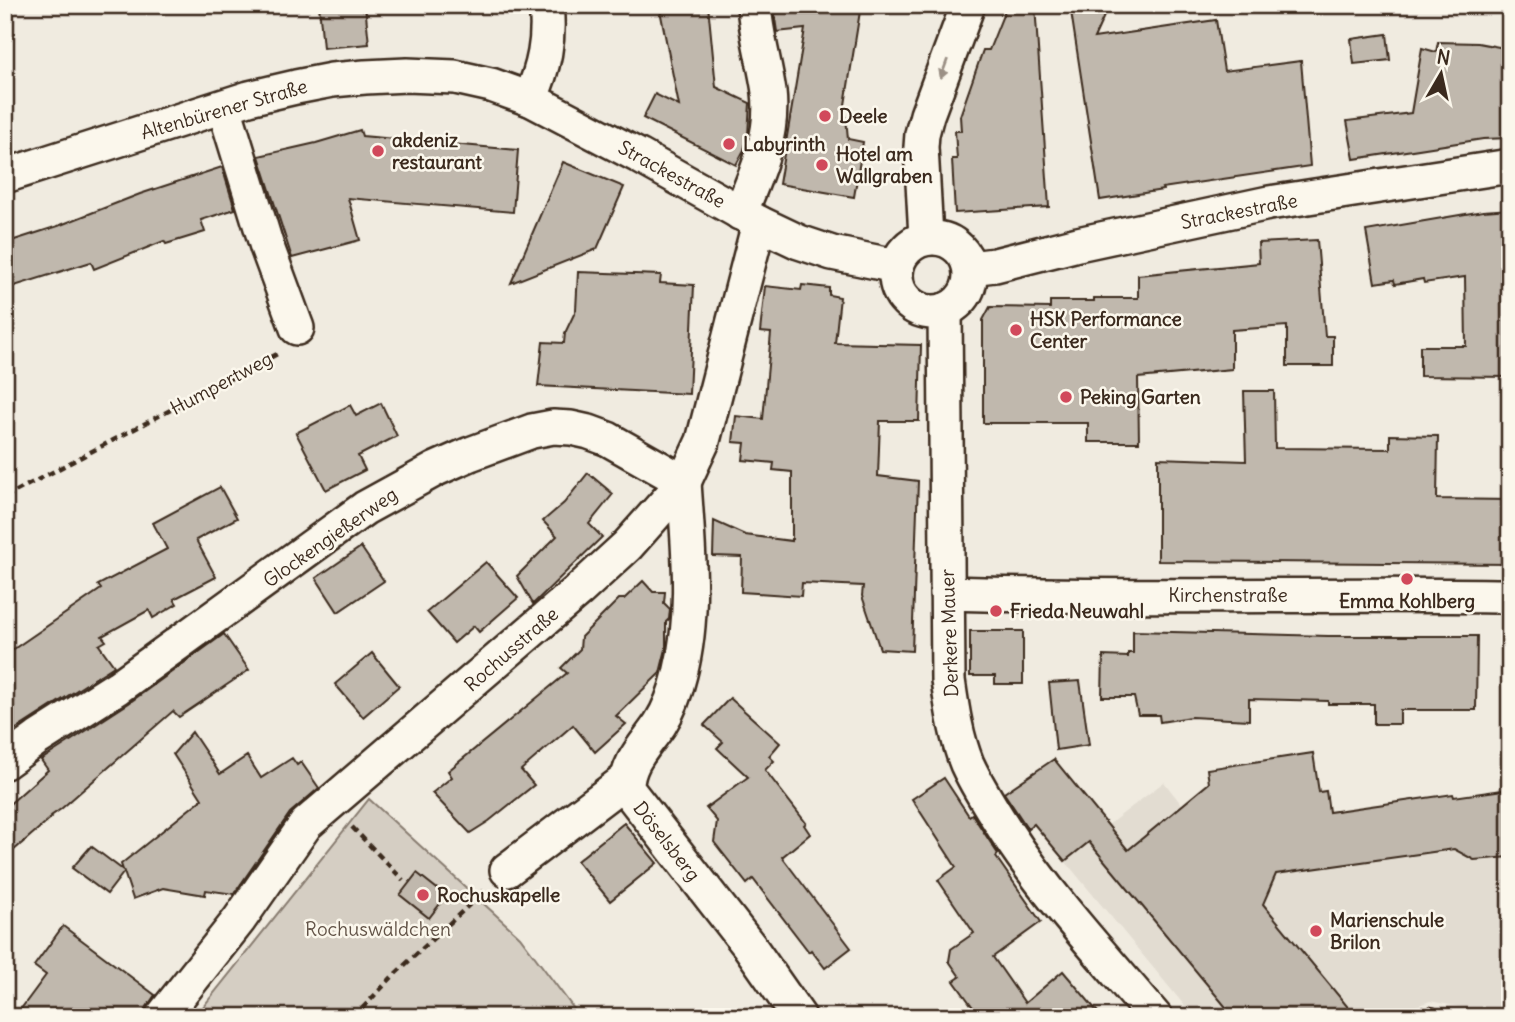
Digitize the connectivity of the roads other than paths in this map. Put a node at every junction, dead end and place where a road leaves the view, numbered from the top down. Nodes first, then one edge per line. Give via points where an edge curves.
1 (546, 5) edge
2 (754, 5) edge
3 (968, 5) edge
4 (530, 99) junction
5 (224, 107) junction
6 (1510, 166) edge
7 (5, 176) edge
8 (750, 218) junction
9 (926, 237) junction
10 (896, 266) junction
11 (970, 268) junction
12 (945, 310) junction
13 (297, 328) road end
14 (684, 482) junction
15 (947, 593) junction
16 (1510, 596) edge
17 (5, 762) edge
18 (627, 779) junction
19 (507, 870) road end
20 (162, 1017) edge
21 (799, 1017) edge
22 (1155, 1017) edge

1 - 4 street via 546,53
2 - 8 street, Rochusstraße via 769,123
3 -> 9 street via 922,134
4 - 5 street, Altenbürener Straße via 455,77 407,75 320,82
4 - 8 street, Strackestraße
5 - 7 street, Altenbürener Straße
5 - 13 street
6 - 11 street, Strackestraße via 1269,203
8 - 10 street, Strackestraße via 832,253
8 - 14 street, Rochusstraße via 703,441
9 - 10 street via 902,252
9 - 11 street via 941,237 955,244
10 - 12 street via 899,292 908,303 919,310
11 - 12 street via 965,294
12 - 15 street, Derkere Mauer
14 - 17 street, Glockengießerweg via 608,439 571,428 532,431 470,454 365,508 118,687
14 - 18 street, Döselsberg via 689,594 685,653 662,721 631,764
14 - 20 street, Rochusstraße via 579,590 306,824 239,920
15 - 16 street, Kirchenstraße
15 - 22 street, Derkere Mauer via 948,680 968,765 1021,856
18 - 19 street
18 - 21 street, Döselsberg via 632,797

